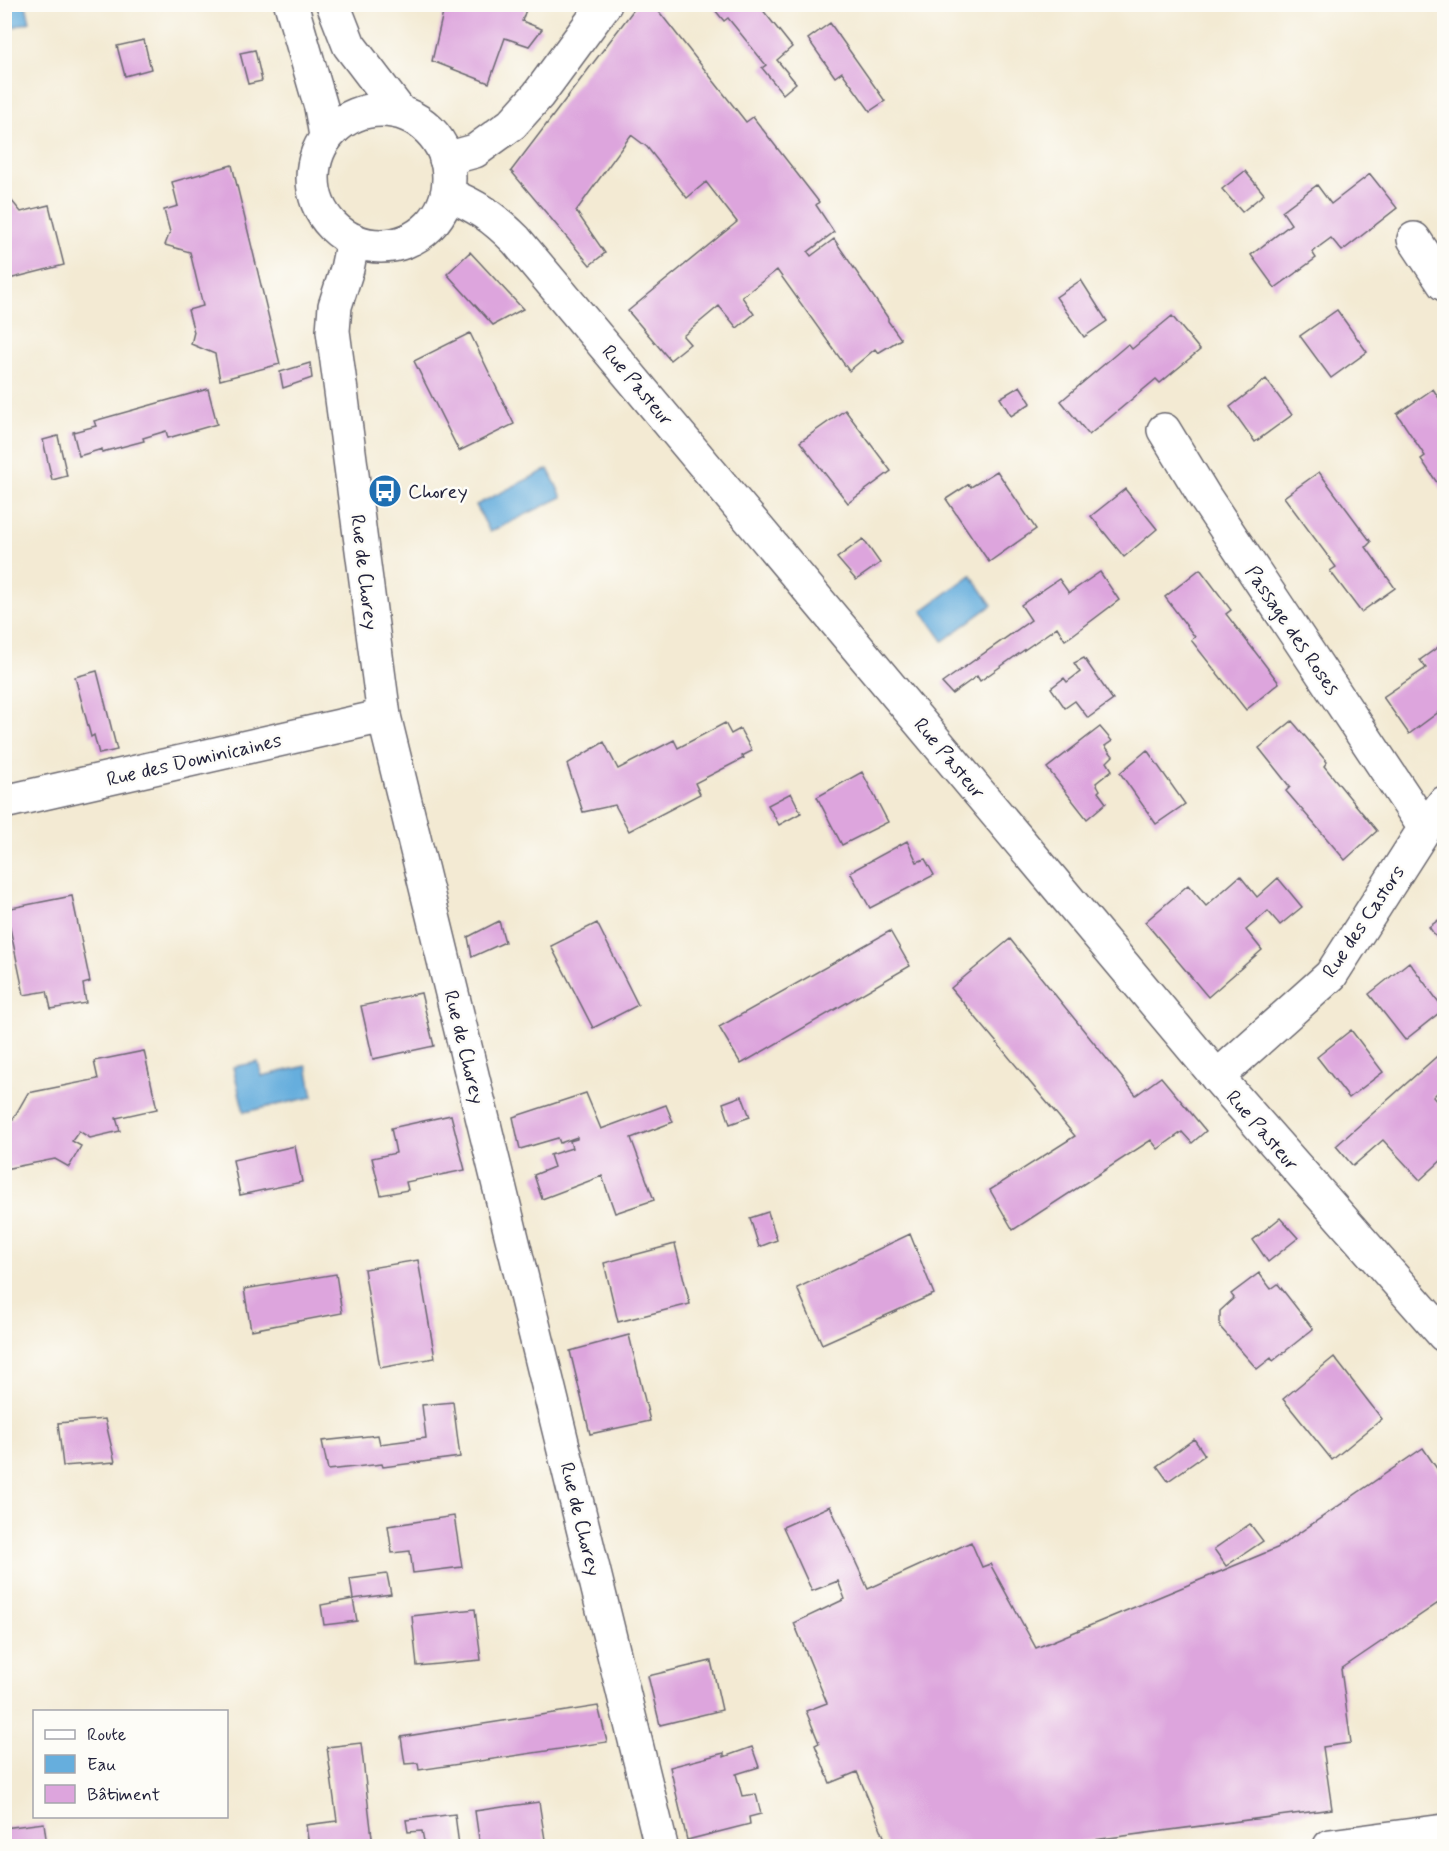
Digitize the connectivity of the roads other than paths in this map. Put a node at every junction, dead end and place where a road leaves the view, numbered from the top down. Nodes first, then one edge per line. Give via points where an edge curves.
1 (291, 4) edge
2 (333, 4) edge
3 (604, 4) edge
4 (400, 112) junction
5 (326, 136) junction
6 (446, 159) junction
7 (447, 194) junction
8 (1414, 239) dead end
9 (352, 240) junction
10 (1444, 284) edge
11 (1164, 430) dead end
12 (384, 716) junction
13 (4, 802) edge
14 (1435, 815) edge
15 (1217, 1077) junction
16 (1444, 1335) edge
17 (1444, 1831) edge
18 (661, 1846) edge
19 (1330, 1846) edge

1 - 5 street
2 - 4 street via 349,45
3 - 6 street via 512,124 475,151
4 - 5 street via 384,109 352,116
4 - 6 street via 429,129
5 - 9 street via 313,168 312,186 326,219
6 - 7 street
7 - 9 street via 434,220 411,239 382,246
7 - 15 street, Rue Pasteur via 494,218 516,240
8 - 10 street
9 - 12 street, Rue de Chorey via 335,306 333,331
11 - 14 street, Passage des Roses via 1206,499
12 - 13 street, Rue des Dominicaines
12 - 18 street, Rue de Chorey
14 - 15 street, Rue des Castors via 1330,975
15 - 16 street, Rue Pasteur
17 - 19 street

